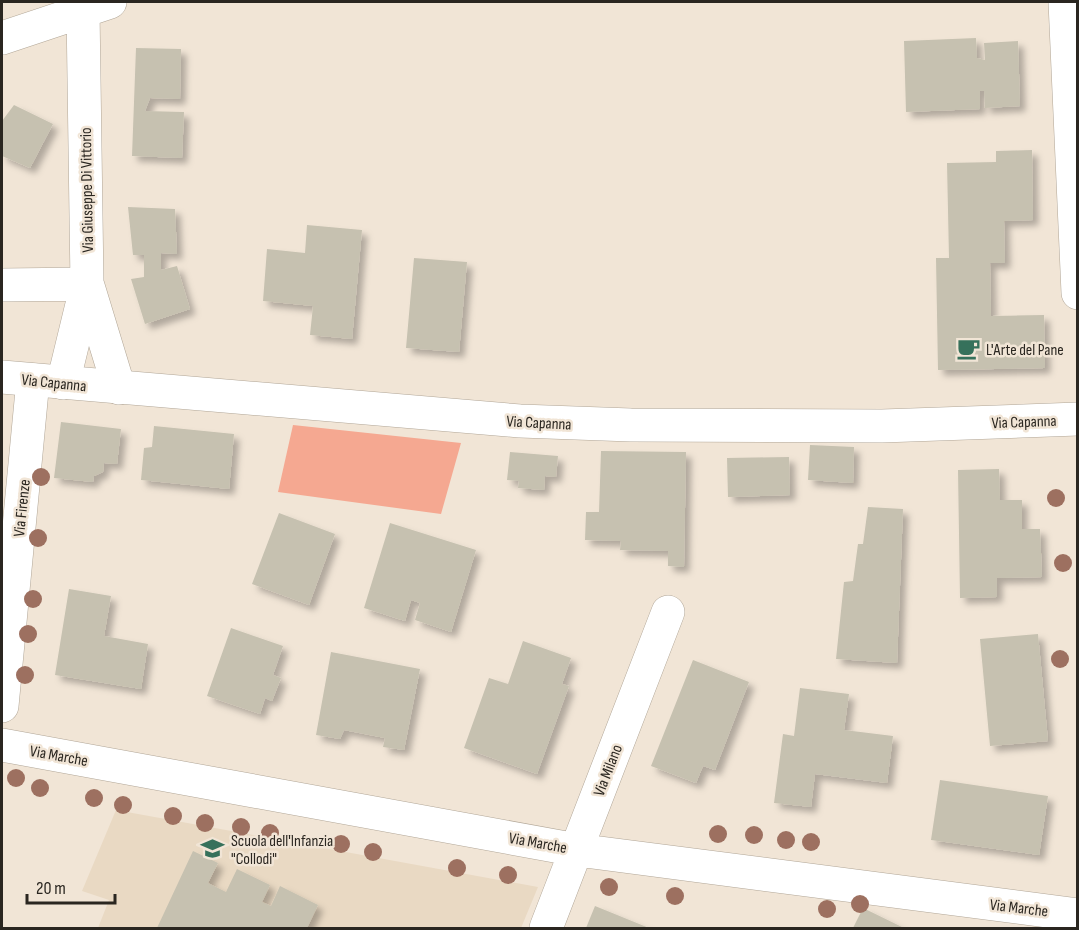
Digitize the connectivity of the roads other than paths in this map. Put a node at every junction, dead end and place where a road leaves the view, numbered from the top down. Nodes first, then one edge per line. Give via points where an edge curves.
1 (1065, 2) edge
2 (97, 6) edge
3 (2, 38) edge
4 (87, 284) junction
5 (2, 285) edge
6 (1077, 294) edge
7 (2, 377) edge
8 (48, 382) junction
9 (118, 388) junction
10 (1077, 419) edge
11 (668, 612) dead end
12 (2, 706) edge
13 (2, 745) edge
14 (577, 850) junction
15 (1077, 915) edge
16 (1077, 920) edge
17 (546, 928) edge
18 (1073, 928) edge

1 - 6 street
2 - 3 street, Via Giuseppe Di Vittorio
2 - 4 street, Via Giuseppe Di Vittorio
4 - 5 street
4 - 8 street, Via Firenze
4 - 9 street
7 - 8 street, Via Capanna
8 - 9 street, Via Capanna
8 - 12 street, Via Firenze
9 - 10 street, Via Capanna via 520,421 631,426 882,426
11 - 14 street, Via Milano
13 - 14 street, Via Marche
14 - 15 street, Via Marche
14 - 17 street, Via Milano
16 - 18 street

